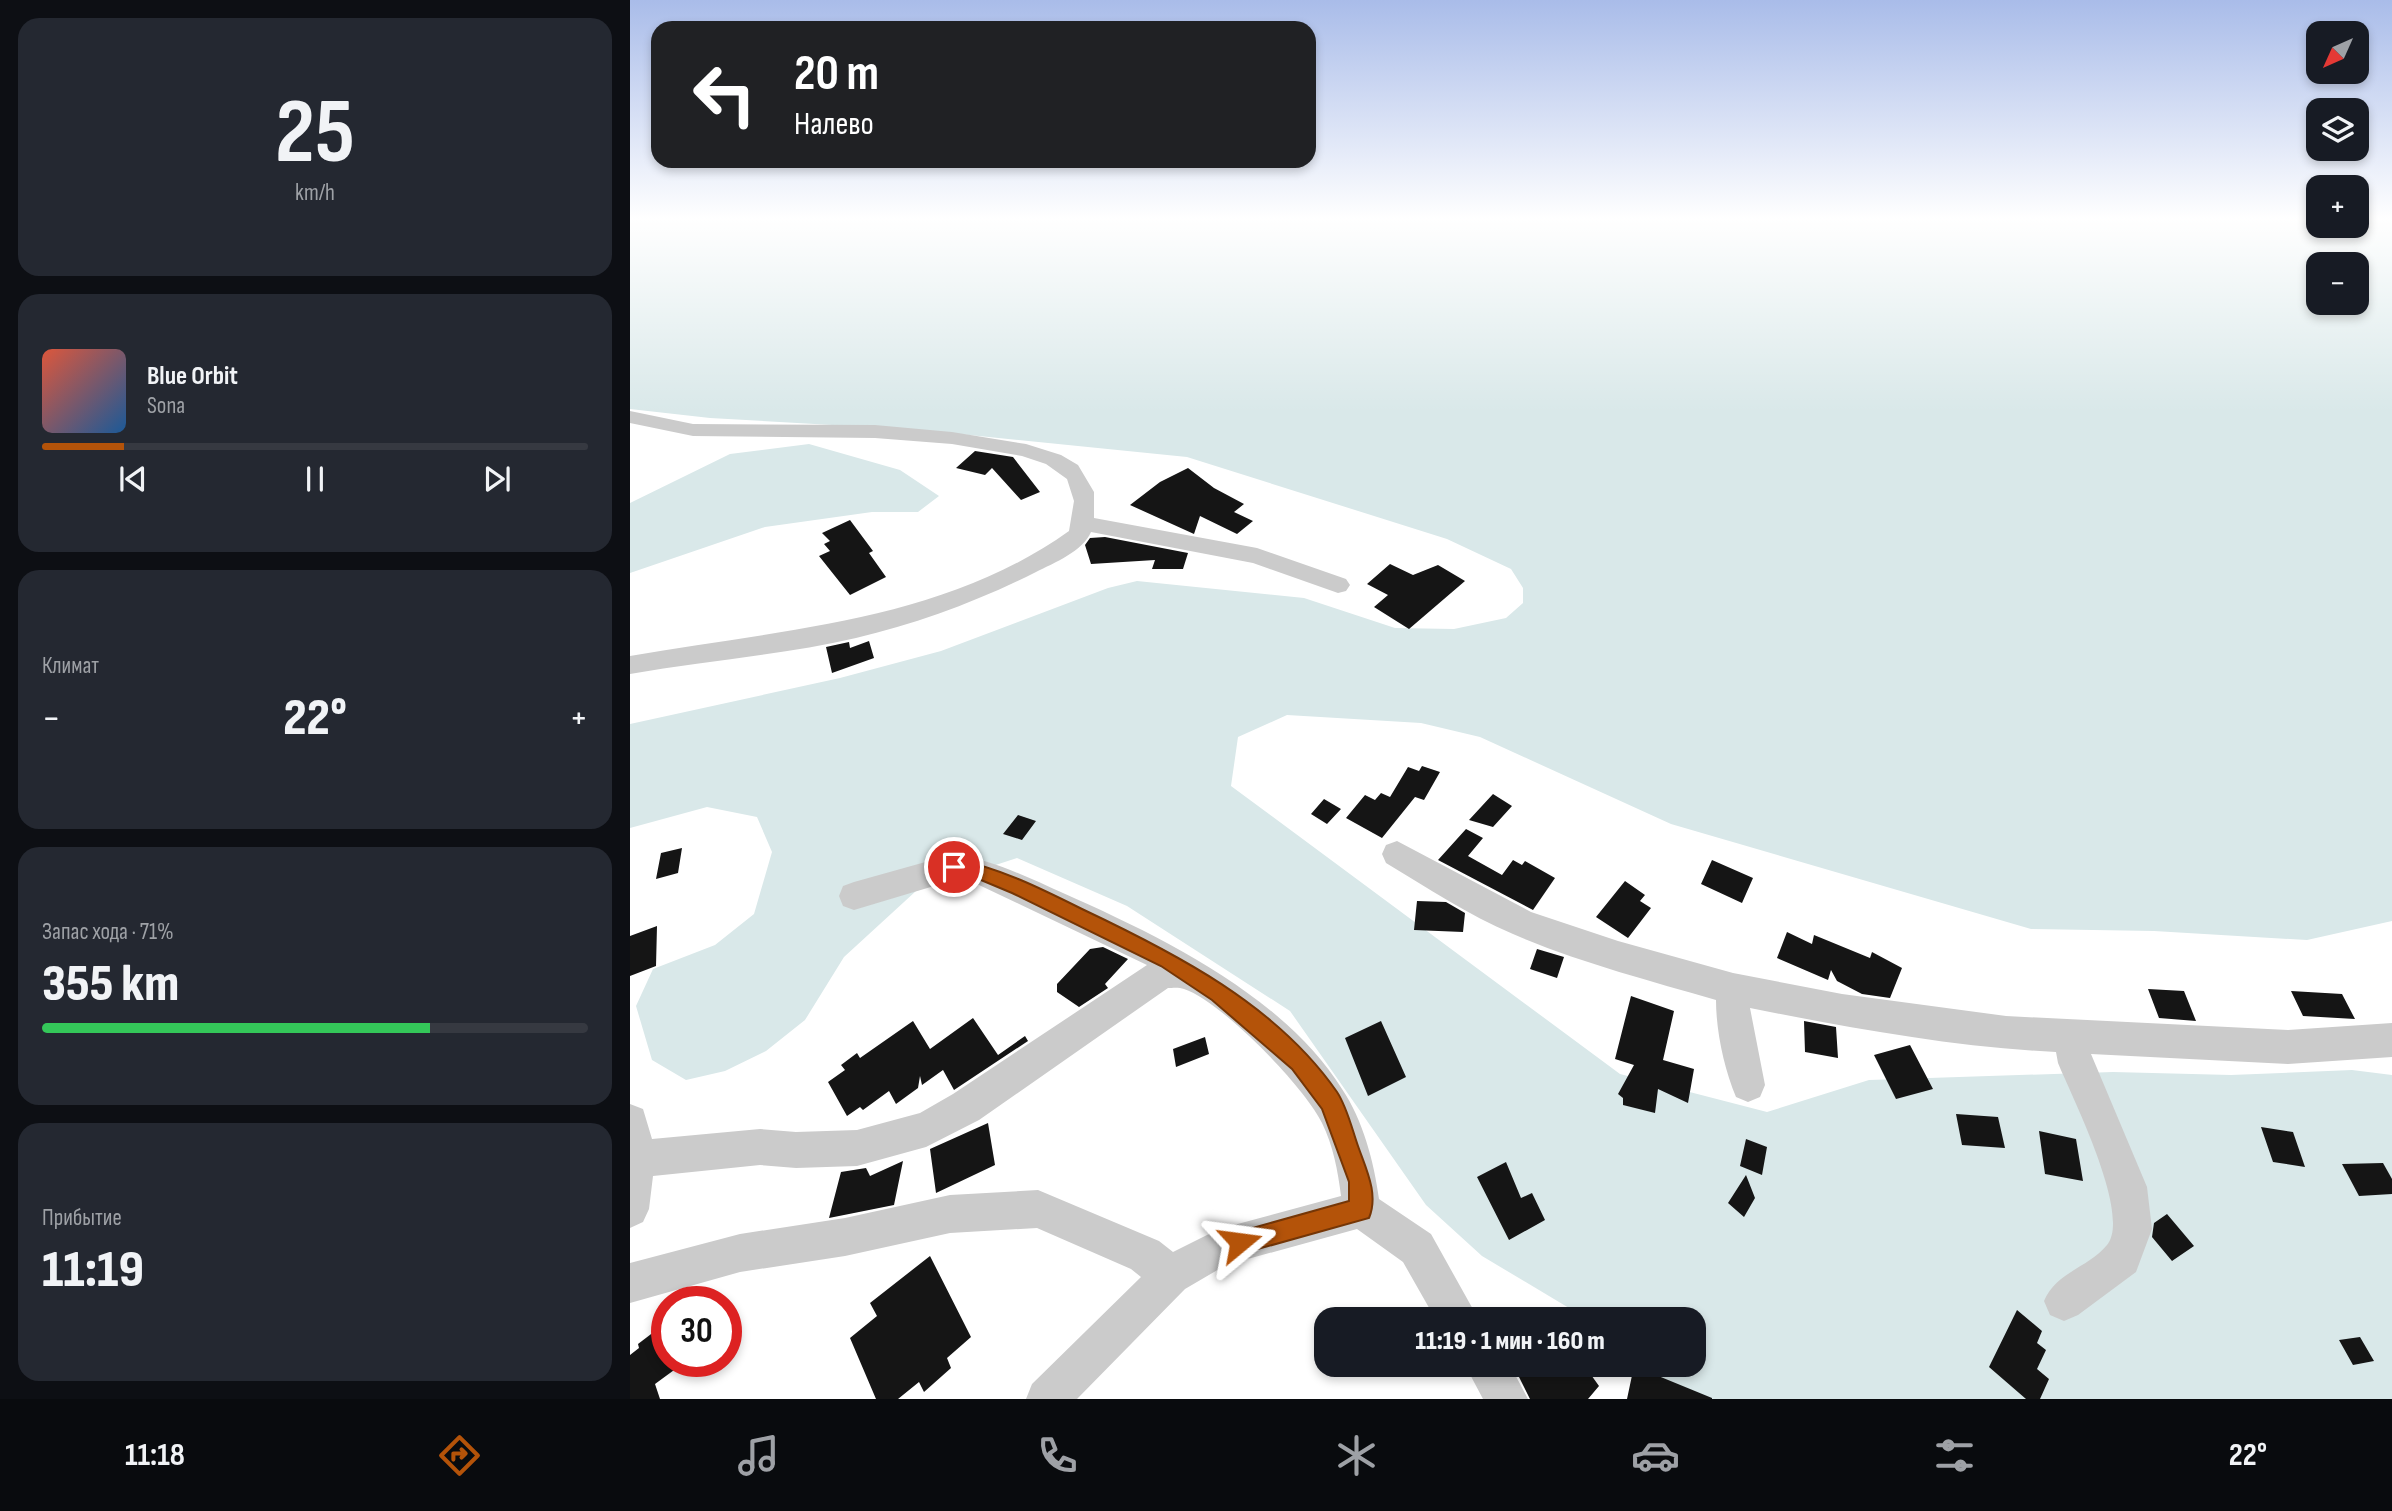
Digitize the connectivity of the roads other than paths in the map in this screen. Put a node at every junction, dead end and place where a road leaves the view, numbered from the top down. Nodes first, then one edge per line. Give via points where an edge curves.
1 (630, 417) edge
2 (1082, 523) junction
3 (1338, 585) dead end
4 (630, 665) edge
5 (1397, 854) dead end
6 (853, 896) dead end
7 (1168, 966) junction
8 (1734, 989) junction
9 (2071, 1036) junction
10 (2392, 1040) edge
11 (1748, 1085) dead end
12 (634, 1139) edge
13 (630, 1209) edge
14 (1361, 1209) junction
15 (631, 1275) edge
16 (1171, 1275) junction
17 (2064, 1301) dead end
18 (1451, 1307) edge
19 (1493, 1377) edge
20 (1047, 1399) edge
21 (1507, 1399) edge

1 - 2 street via 689,430 821,429 1029,451 1070,469 1083,490 1086,507
2 - 3 street via 1257,556
2 - 4 street via 1079,534 1041,561 908,614 782,643
5 - 8 street via 1524,924
6 - 7 street via 954,867 983,872
7 - 12 street via 965,1107 926,1129 857,1148 760,1147 646,1158
7 - 14 street via 1219,993 1299,1062 1331,1102 1360,1182
8 - 9 street via 2006,1033
8 - 11 street via 1733,1018
9 - 10 street via 2288,1047
9 - 17 street via 2075,1063 2128,1187 2133,1229 2122,1258
12 - 13 street
14 - 16 street via 1219,1248
14 - 18 street via 1417,1248
15 - 16 street via 950,1214 1038,1209 1145,1255
16 - 20 street
19 - 21 street

